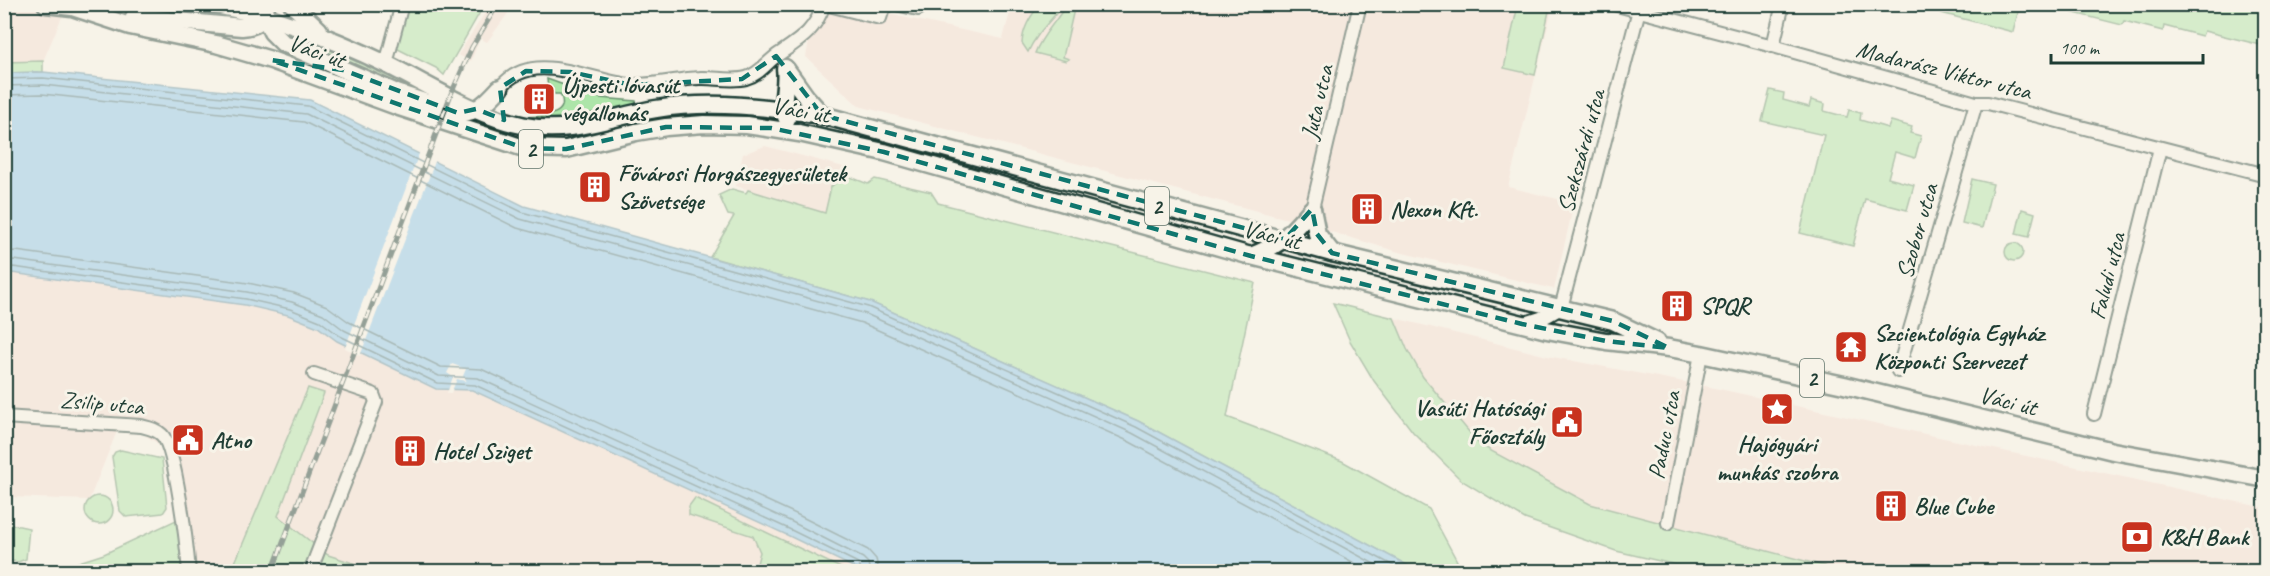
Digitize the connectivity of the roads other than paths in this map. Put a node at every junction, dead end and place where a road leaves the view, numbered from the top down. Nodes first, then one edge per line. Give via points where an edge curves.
1 (46, 4) edge
2 (292, 4) edge
3 (402, 4) edge
4 (825, 4) edge
5 (890, 4) edge
6 (896, 4) edge
7 (925, 4) edge
8 (1360, 4) edge
9 (1612, 4) edge
10 (1783, 4) edge
11 (212, 5) edge
12 (83, 8) edge
13 (1640, 8) edge
14 (265, 10) edge
15 (330, 38) junction
16 (1773, 46) junction
17 (272, 60) junction
18 (780, 62) junction
19 (386, 64) junction
20 (343, 70) junction
21 (502, 86) junction
22 (397, 93) junction
23 (1976, 103) junction
24 (476, 109) junction
25 (783, 109) junction
26 (822, 115) junction
27 (430, 116) junction
28 (511, 122) junction
29 (799, 133) junction
30 (2160, 148) junction
31 (2265, 175) edge
32 (1312, 209) junction
33 (1285, 239) junction
34 (1332, 253) junction
35 (1251, 255) junction
36 (1320, 272) junction
37 (1561, 308) junction
38 (1522, 324) junction
39 (1669, 348) junction
40 (1701, 354) junction
41 (1898, 371) dead end
42 (314, 374) dead end
43 (2094, 414) dead end
44 (4, 417) edge
45 (2265, 479) edge
46 (1668, 523) dead end
47 (189, 572) edge
48 (310, 572) edge

1 - 12 main road, Váci út / 2
2 - 15 main road
3 - 19 street
4 - 5 street via 880,18
4 - 18 street via 808,33
6 - 7 street via 918,9
8 - 32 street, Juta utca
9 - 13 street, Madarász Viktor utca
10 - 16 street
11 - 14 main road, Váci út / 2
12 - 14 main road via 132,17 242,27 254,26
12 - 17 main road, Váci út / 2
13 - 16 street, Madarász Viktor utca
13 - 37 street, Szekszárdi utca
14 - 15 main road, Váci út / 2
14 - 20 main road via 272,32 283,43
15 - 19 main road, Váci út / 2
16 - 23 street, Madarász Viktor utca
17 - 20 main road
17 - 27 main road, Váci út / 2
18 - 21 street via 746,78 642,85 539,69 520,73
18 - 25 main road via 786,84
18 - 26 main road
19 - 24 main road, Váci út / 2
20 - 22 main road
21 - 24 main road
21 - 28 main road via 503,106
22 - 24 main road via 458,113
22 - 27 main road
23 - 30 street, Madarász Viktor utca
23 - 41 street, Szobor utca
24 - 28 main road, Váci út / 2
25 - 26 main road, Váci út / 2
25 - 28 main road, Váci út / 2 via 698,104 550,129
25 - 29 main road via 789,124
26 - 33 main road, Váci út / 2
27 - 29 main road, Váci út / 2 via 524,148 542,150 566,149 646,130 704,124 747,125
29 - 35 main road, Váci út / 2 via 884,152
30 - 31 street, Madarász Viktor utca
30 - 43 street, Faludi utca
32 - 33 main road
32 - 34 main road via 1317,234
33 - 34 main road, Váci út / 2
33 - 35 main road
34 - 36 main road via 1314,253 1302,259
34 - 37 main road, Váci út / 2
35 - 36 main road, Váci út / 2
36 - 38 main road, Váci út / 2
37 - 38 street
37 - 39 main road, Váci út / 2 via 1613,321
38 - 39 main road, Váci út / 2 via 1606,341
39 - 40 main road, Váci út / 2
40 - 45 main road, Váci út / 2 via 2113,452
40 - 46 street, Paduc utca
42 - 48 street via 373,394 376,402
44 - 47 street, Zsilip utca via 141,426 162,435 169,448 185,527

